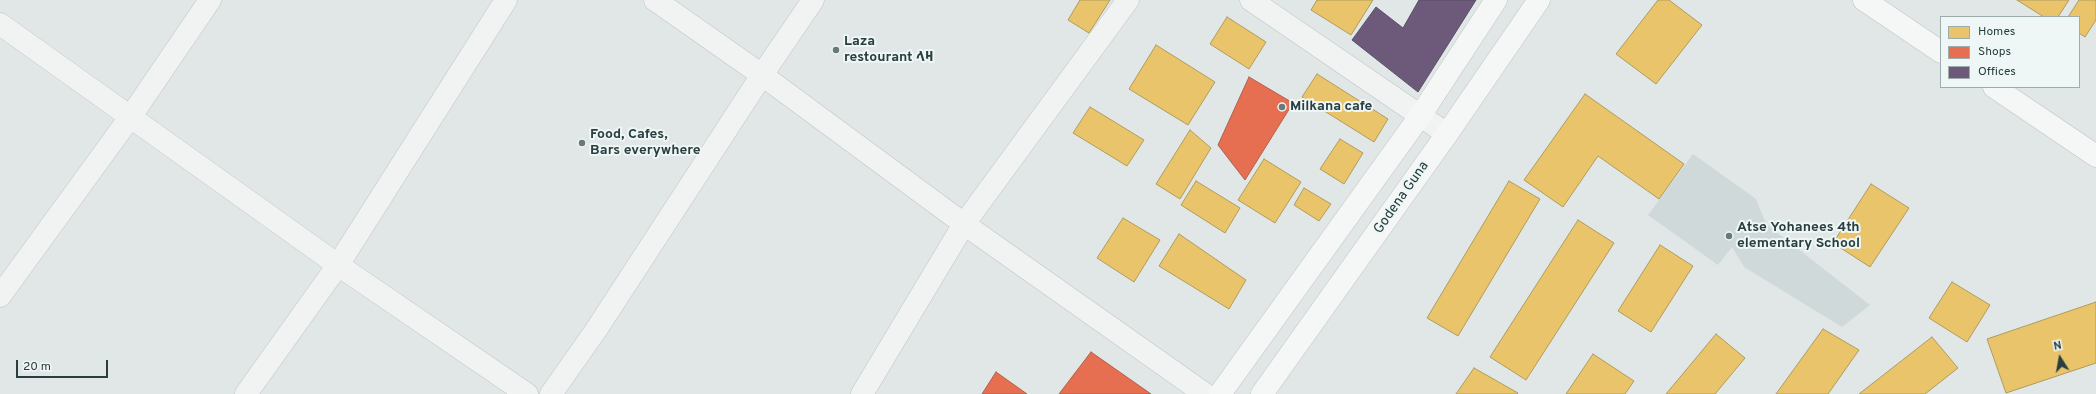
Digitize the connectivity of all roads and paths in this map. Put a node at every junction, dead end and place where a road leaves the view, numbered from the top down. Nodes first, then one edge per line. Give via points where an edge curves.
1 (210, 0) edge
2 (506, 0) edge
3 (655, 0) edge
4 (813, 0) edge
5 (1128, 0) edge
6 (1251, 0) edge
7 (1496, 0) edge
8 (1539, 0) edge
9 (1864, 0) edge
10 (0, 24) edge
11 (1940, 51) edge
12 (762, 75) junction
13 (1995, 88) edge
14 (131, 116) junction
15 (1420, 116) junction
16 (1447, 134) junction
17 (2096, 156) edge
18 (964, 224) junction
19 (338, 264) junction
20 (0, 296) edge
21 (246, 394) edge
22 (526, 394) edge
23 (551, 394) edge
24 (862, 394) edge
25 (1204, 394) edge
26 (1220, 394) edge
27 (1262, 394) edge

1 - 14 street
2 - 19 street
3 - 12 street
4 - 12 street
5 - 18 street
6 - 15 street
7 - 15 main road
8 - 16 main road, Godena Guna
9 - 11 main road
10 - 14 street
12 - 18 street
12 - 23 street via 601,324
13 - 17 main road
14 - 19 street
14 - 20 street
15 - 16 street
15 - 26 main road
16 - 27 main road, Godena Guna
18 - 24 street
18 - 25 street
19 - 21 street
19 - 22 street

